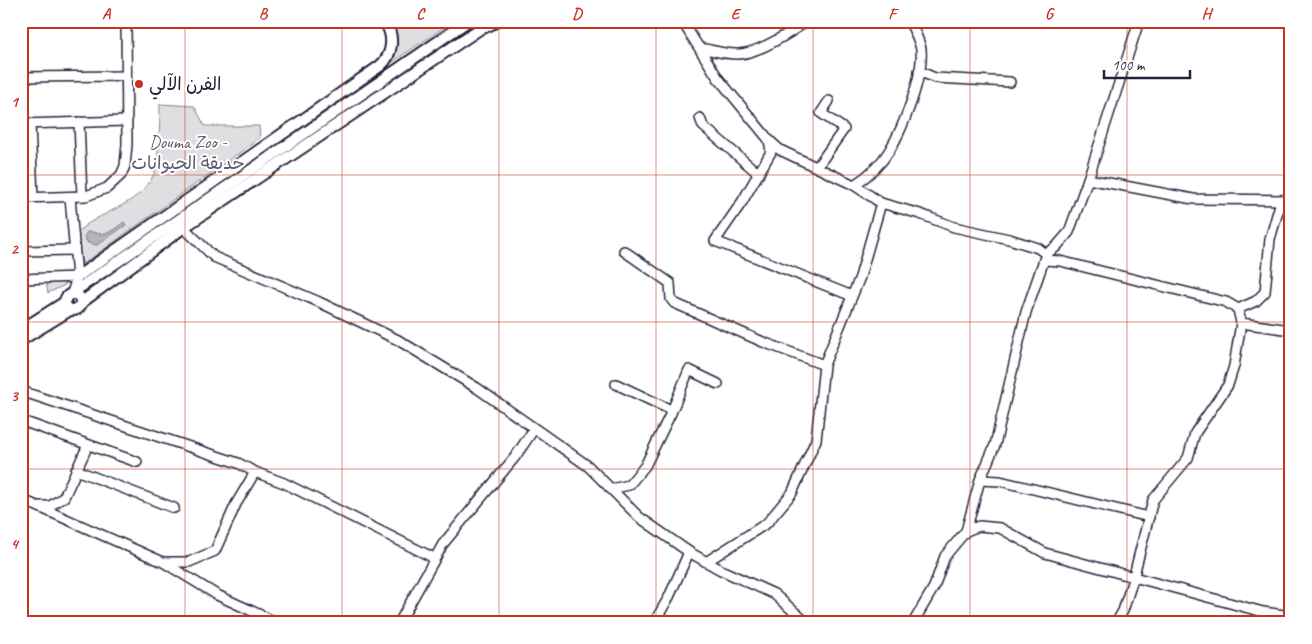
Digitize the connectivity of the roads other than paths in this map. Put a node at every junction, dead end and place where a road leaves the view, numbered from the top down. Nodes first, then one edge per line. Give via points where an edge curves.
1 (126, 21) edge
2 (384, 21) edge
3 (468, 21) edge
4 (497, 21) edge
5 (682, 21) edge
6 (807, 21) edge
7 (909, 21) edge
8 (1139, 21) edge
9 (481, 24) edge
10 (700, 48) junction
11 (380, 66) junction
12 (919, 71) junction
13 (126, 76) junction
14 (386, 76) junction
15 (21, 78) edge
16 (1010, 82) dead end
17 (829, 101) dead end
18 (700, 118) dead end
19 (127, 121) junction
20 (79, 122) junction
21 (26, 124) edge
22 (284, 134) junction
23 (769, 140) junction
24 (294, 147) junction
25 (817, 167) junction
26 (759, 174) junction
27 (1088, 179) junction
28 (854, 185) junction
29 (82, 196) junction
30 (70, 197) junction
31 (21, 198) edge
32 (33, 198) junction
33 (1286, 200) edge
34 (881, 203) junction
35 (180, 224) junction
36 (74, 250) junction
37 (21, 251) edge
38 (624, 251) dead end
39 (1046, 257) junction
40 (76, 277) junction
41 (21, 279) edge
42 (72, 293) junction
43 (852, 296) junction
44 (82, 302) junction
45 (67, 306) junction
46 (1238, 309) junction
47 (1241, 323) junction
48 (21, 330) edge
49 (1291, 330) edge
50 (21, 340) edge
51 (824, 364) junction
52 (616, 384) dead end
53 (718, 384) dead end
54 (21, 391) edge
55 (671, 413) junction
56 (25, 422) dead end
57 (534, 429) junction
58 (88, 445) junction
59 (136, 462) dead end
60 (76, 470) junction
61 (255, 472) junction
62 (980, 480) junction
63 (612, 489) junction
64 (21, 499) edge
65 (38, 506) junction
66 (174, 508) dead end
67 (1149, 517) junction
68 (966, 531) junction
69 (688, 552) junction
70 (434, 558) junction
71 (163, 562) junction
72 (706, 562) junction
73 (1133, 578) junction
74 (1291, 616) edge
75 (278, 623) edge
76 (399, 623) edge
77 (654, 623) edge
78 (808, 623) edge
79 (913, 623) edge
80 (1116, 623) edge

1 - 13 street
2 - 11 main road via 390,32 391,48
3 - 14 main road
4 - 9 main road via 491,26
5 - 10 street
6 - 10 street via 746,54
7 - 12 street via 921,50
8 - 27 street
9 - 24 main road
10 - 23 street via 718,78
11 - 14 main road
11 - 22 main road
12 - 16 street via 935,78
12 - 28 street via 889,152 870,175
13 - 15 street
13 - 19 street
14 - 24 main road
17 - 25 street via 821,113 844,129
18 - 26 street via 703,126
19 - 20 street
19 - 29 street via 126,158 121,175 107,188
20 - 21 street
20 - 29 street
21 - 32 street
22 - 24 main road
22 - 40 main road
23 - 25 street via 780,150
23 - 26 street via 771,152
24 - 35 main road
25 - 28 street
26 - 43 street via 715,241
27 - 33 street via 1193,200
27 - 39 street via 1068,232
28 - 34 street
29 - 30 street
30 - 32 street
30 - 36 street
31 - 32 street
33 - 46 street via 1270,239 1265,292 1256,301
34 - 39 street via 954,227 1038,248
34 - 43 street
35 - 42 main road
35 - 44 main road
35 - 57 street via 214,257 398,340 477,388
36 - 37 street
36 - 40 street
38 - 51 street via 670,283 670,299 674,303 763,342
39 - 46 street via 1226,302
39 - 62 street via 1026,312 995,445
40 - 41 street
40 - 42 street
42 - 44 main road
42 - 45 main road
43 - 51 street
44 - 45 main road via 78,309
45 - 48 main road
45 - 50 main road
46 - 47 street
47 - 49 street
47 - 67 street via 1228,385 1195,433 1188,458 1153,500
51 - 72 street via 816,440 792,493 766,523
52 - 55 street via 669,409
53 - 55 street via 689,370
54 - 61 street via 238,463
55 - 63 street via 644,466 629,485
56 - 58 street
57 - 63 street via 588,466
57 - 70 street
58 - 59 street
58 - 60 street
60 - 65 street via 58,502
60 - 66 street
61 - 70 street via 284,482
61 - 71 street via 215,551 189,562
62 - 67 street via 1000,480
62 - 68 street
63 - 69 street via 639,517
64 - 65 street
65 - 71 street
67 - 73 street
68 - 73 street via 980,526 1000,528 1045,553
68 - 79 street via 944,556 934,587
69 - 72 street
69 - 77 street
70 - 76 street
71 - 75 street via 217,595
72 - 78 street via 774,594
73 - 74 street via 1262,612
73 - 80 street

